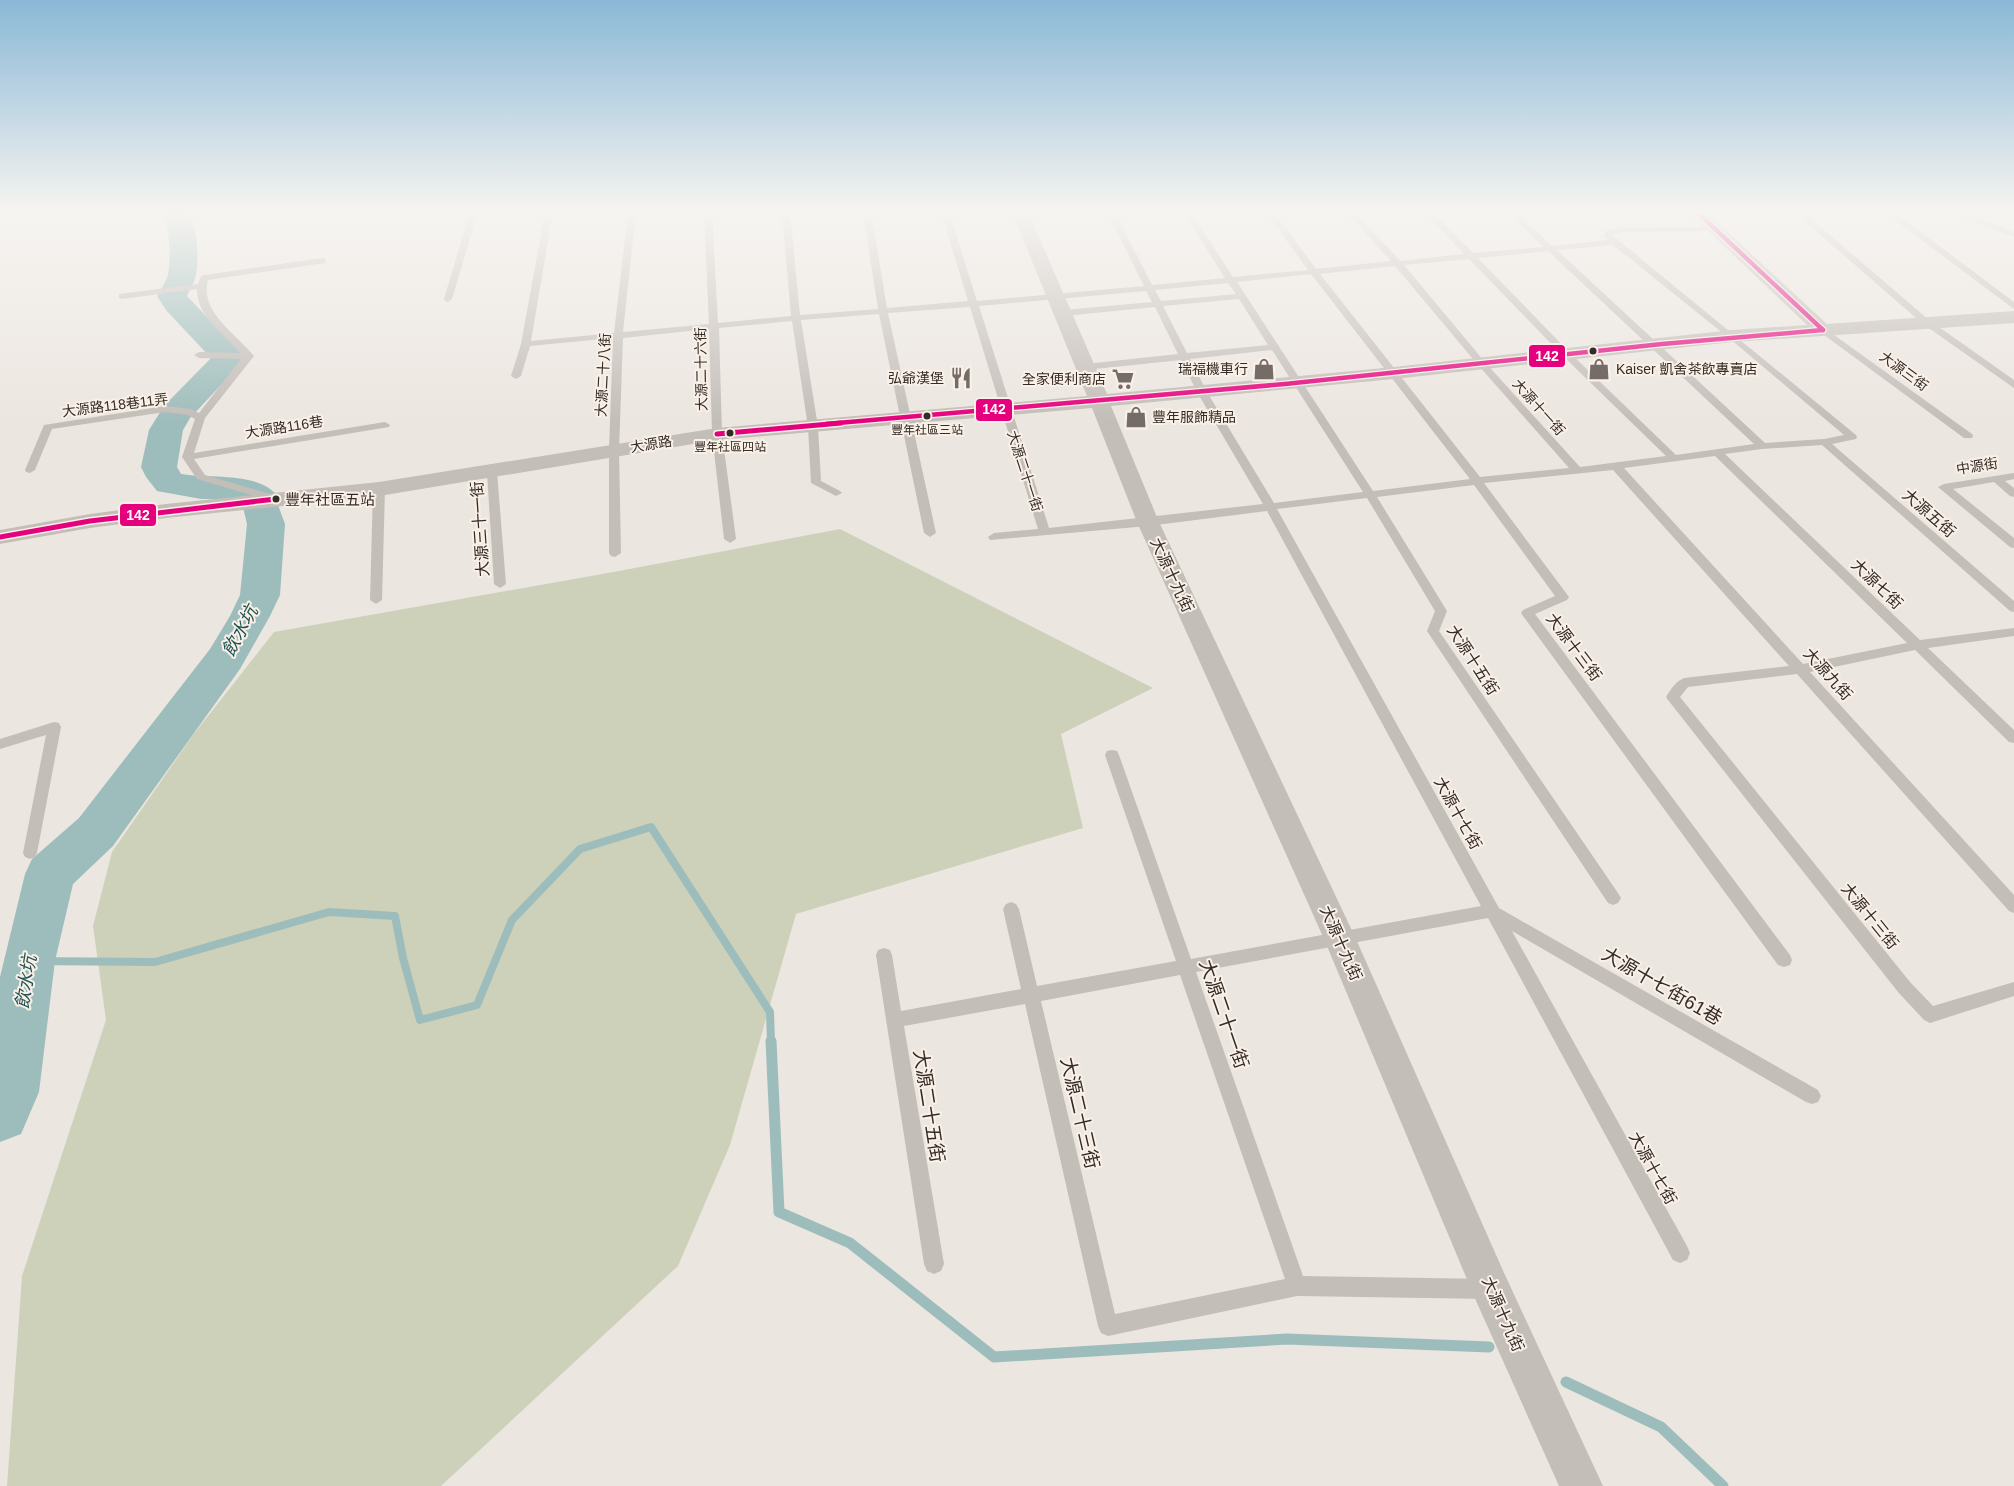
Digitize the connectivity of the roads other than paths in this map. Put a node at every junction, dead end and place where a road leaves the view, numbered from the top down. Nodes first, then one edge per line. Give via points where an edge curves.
1 (207, 281) edge
2 (453, 281) edge
3 (537, 281) edge
4 (624, 281) edge
5 (712, 281) edge
6 (793, 281) edge
7 (879, 281) edge
8 (968, 281) edge
9 (1050, 281) edge
10 (1145, 281) edge
11 (1214, 281) edge
12 (1231, 281) edge
13 (1321, 281) edge
14 (1413, 281) edge
15 (1496, 281) edge
16 (1585, 281) edge
17 (1663, 281) edge
18 (1771, 281) edge
19 (1879, 281) edge
20 (1981, 281) edge
21 (203, 282) junction
22 (1148, 287) junction
23 (122, 296) dead end
24 (1241, 296) junction
25 (448, 299) dead end
26 (1158, 303) junction
27 (975, 304) junction
28 (1060, 305) junction
29 (2014, 306) edge
30 (884, 312) junction
31 (2014, 317) edge
32 (796, 318) junction
33 (1926, 322) junction
34 (714, 326) junction
35 (1824, 330) junction
36 (618, 336) junction
37 (1732, 336) junction
38 (526, 344) junction
39 (1653, 345) junction
40 (1274, 347) junction
41 (1565, 353) junction
42 (199, 355) dead end
43 (249, 356) junction
44 (1185, 356) junction
45 (1481, 363) junction
46 (1086, 366) junction
47 (1394, 373) junction
48 (516, 376) dead end
49 (1296, 383) junction
50 (2014, 385) edge
51 (1202, 392) junction
52 (1100, 400) junction
53 (1005, 409) junction
54 (196, 415) junction
55 (907, 419) junction
56 (385, 425) dead end
57 (813, 427) junction
58 (717, 434) junction
59 (1968, 436) dead end
60 (1824, 442) junction
61 (1762, 446) junction
62 (614, 450) junction
63 (1718, 453) junction
64 (188, 457) junction
65 (1674, 458) junction
66 (1616, 466) junction
67 (30, 470) dead end
68 (1577, 470) junction
69 (492, 472) junction
70 (2014, 476) edge
71 (1995, 478) junction
72 (1478, 481) junction
73 (379, 489) junction
74 (836, 493) dead end
75 (1370, 494) junction
76 (2014, 494) edge
77 (276, 499) junction
78 (1270, 506) junction
79 (1148, 522) junction
80 (1045, 532) junction
81 (930, 533) dead end
82 (0, 537) edge
83 (994, 537) dead end
84 (730, 539) dead end
85 (2014, 544) edge
86 (615, 553) dead end
87 (500, 584) dead end
88 (376, 600) dead end
89 (2014, 608) edge
90 (2014, 632) edge
91 (1917, 645) junction
92 (1800, 669) junction
93 (2014, 738) edge
94 (0, 744) edge
95 (1112, 755) dead end
96 (30, 853) dead end
97 (1613, 898) dead end
98 (2014, 906) edge
99 (1011, 909) dead end
100 (1491, 910) junction
101 (1340, 939) junction
102 (884, 955) dead end
103 (1784, 960) dead end
104 (1186, 967) junction
105 (2014, 989) edge
106 (1032, 996) junction
107 (894, 1020) junction
108 (1812, 1096) dead end
109 (1680, 1253) dead end
110 (934, 1264) dead end
111 (1297, 1286) junction
112 (1491, 1288) junction
113 (1581, 1486) edge

1 - 21 lane
2 - 25 lane
3 - 38 lane
4 - 36 lane, 大源二十八街
5 - 34 lane, 大源二十六街
6 - 32 lane
7 - 30 lane
8 - 27 lane, 大源二十一街
9 - 28 street, 大源十九街
10 - 22 lane, 大源十七街
11 - 22 lane
12 - 24 lane, 大源十五街
13 - 47 lane, 大源十三街
14 - 45 lane, 大源十一街
15 - 41 lane
16 - 39 lane
17 - 37 lane
18 - 35 street
19 - 33 lane
20 - 29 lane
21 - 23 lane
21 - 43 lane via 202,298 216,320
22 - 26 lane, 大源十七街
22 - 28 lane
24 - 26 lane
24 - 40 lane, 大源十五街
26 - 28 lane
26 - 44 lane, 大源十七街
27 - 28 lane
27 - 30 lane
27 - 53 lane, 大源二十一街
28 - 46 street, 大源十九街
30 - 32 lane
30 - 55 lane
31 - 33 street, 大源路
32 - 34 lane
32 - 57 lane
33 - 35 street, 大源路
33 - 50 lane
34 - 36 lane
34 - 58 lane, 大源二十六街
35 - 37 street, 大源路
35 - 59 lane, 大源三街
36 - 38 lane
36 - 62 lane, 大源二十八街
37 - 39 street, 大源路
37 - 60 lane via 1852,437
38 - 48 lane
39 - 41 street, 大源路
39 - 61 lane
40 - 44 lane
40 - 49 lane, 大源十五街
41 - 45 street, 大源路
41 - 65 lane
42 - 43 lane
43 - 54 lane
44 - 46 lane
44 - 51 lane, 大源十七街
45 - 47 street, 大源路
45 - 68 lane, 大源十一街
46 - 52 street, 大源十九街
47 - 49 street, 大源路
47 - 72 lane, 大源十三街
49 - 51 street, 大源路
49 - 75 lane, 大源十五街
51 - 52 street, 大源路
51 - 78 lane, 大源十七街
52 - 53 street, 大源路
52 - 79 street, 大源十九街
53 - 55 street, 大源路
53 - 80 lane, 大源二十一街
54 - 64 lane
54 - 67 lane, 大源路118巷11弄 via 165,409 48,427
55 - 57 street, 大源路
55 - 81 lane
56 - 64 lane, 大源路116巷
57 - 58 street, 大源路
57 - 74 lane via 816,483
58 - 62 street, 大源路
58 - 84 lane, 大源二十六街
60 - 61 lane
60 - 89 lane, 大源五街
61 - 63 lane
62 - 69 street, 大源路
62 - 86 lane, 大源二十八街
63 - 65 lane
63 - 91 lane, 大源七街
64 - 77 lane via 201,477
65 - 66 lane
66 - 68 lane
66 - 92 lane, 大源九街
68 - 72 lane
69 - 73 street, 大源路
69 - 87 lane, 大源三十一街
70 - 71 lane, 中源街
71 - 76 lane
71 - 85 lane, 中源街 via 1944,487
72 - 75 lane
72 - 103 lane, 大源十三街 via 1563,597 1527,612
73 - 77 street, 大源路
73 - 88 lane
75 - 78 lane
75 - 97 lane, 大源十五街 via 1441,612 1433,631
77 - 82 street, 大源路 via 90,521
78 - 79 lane
78 - 100 lane, 大源十七街
79 - 80 lane
79 - 101 street, 大源十九街
80 - 83 lane
90 - 91 lane, 大源十三街
91 - 92 lane, 大源十三街
91 - 93 lane, 大源七街
92 - 98 lane, 大源九街
92 - 105 lane, 大源十三街 via 1684,683 1673,698 1904,987 1930,1015
94 - 96 lane via 54,727
95 - 104 lane, 大源二十一街
99 - 106 lane, 大源二十三街
100 - 101 lane
100 - 108 lane, 大源十七街61巷
100 - 109 lane, 大源十七街
101 - 104 lane
101 - 112 street, 大源十九街
102 - 107 lane, 大源二十五街
104 - 106 lane
104 - 111 lane, 大源二十一街
106 - 107 lane
106 - 111 lane, 大源二十三街 via 1108,1326
107 - 110 lane, 大源二十五街
111 - 112 lane
112 - 113 street, 大源十九街

